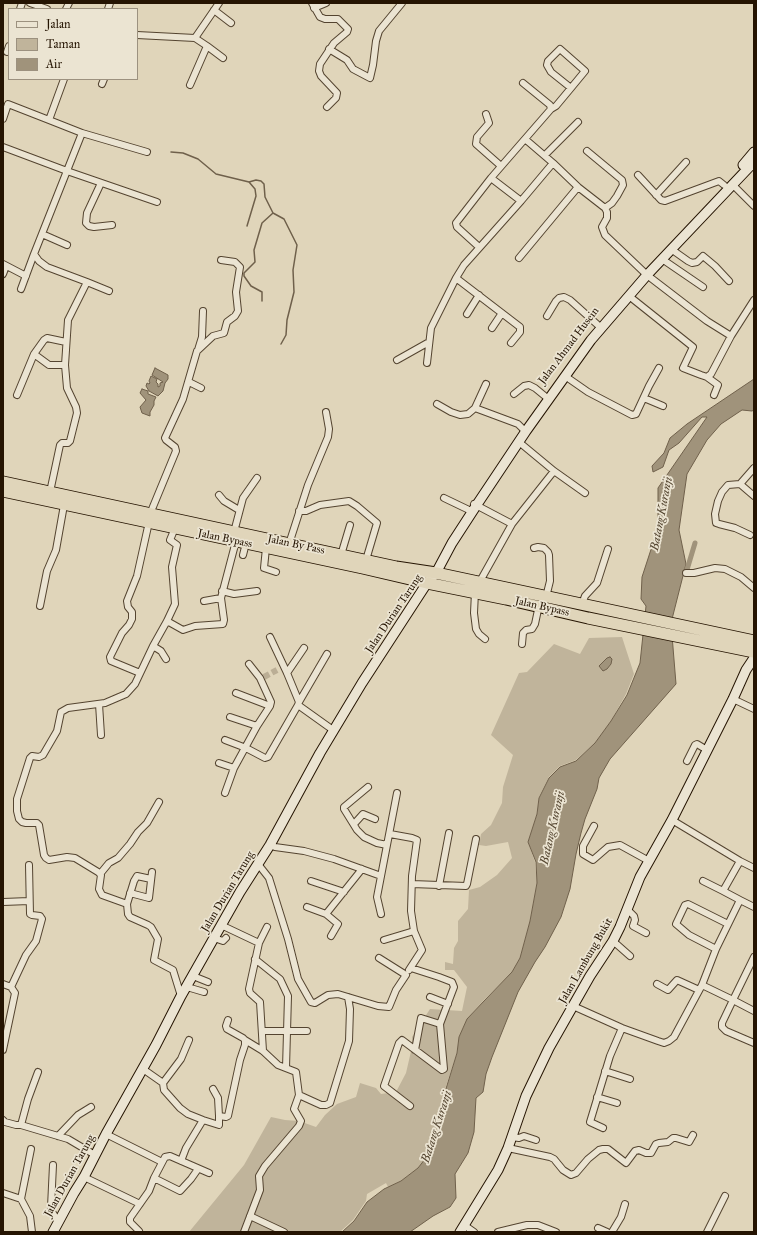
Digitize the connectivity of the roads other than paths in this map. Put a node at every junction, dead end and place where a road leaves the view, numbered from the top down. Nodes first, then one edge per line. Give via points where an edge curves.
1 (30, 3) edge
2 (219, 3) edge
3 (326, 3) edge
4 (402, 3) edge
5 (313, 6) edge
6 (44, 8) edge
7 (214, 10) junction
8 (231, 23) dead end
9 (138, 35) edge
10 (195, 38) junction
11 (207, 46) junction
12 (8, 49) edge
13 (329, 49) junction
14 (7, 52) dead end
15 (223, 58) dead end
16 (64, 80) edge
17 (523, 82) dead end
18 (190, 85) dead end
19 (571, 88) junction
20 (6, 104) edge
21 (327, 107) dead end
22 (551, 109) junction
23 (486, 114) dead end
24 (3, 120) edge
25 (49, 120) junction
26 (578, 122) dead end
27 (82, 134) junction
28 (525, 139) junction
29 (3, 147) edge
30 (587, 151) dead end
31 (147, 152) dead end
32 (754, 152) edge
33 (545, 156) junction
34 (686, 162) dead end
35 (754, 162) edge
36 (553, 163) junction
37 (501, 166) junction
38 (67, 171) junction
39 (638, 175) dead end
40 (491, 178) junction
41 (101, 183) junction
42 (728, 185) junction
43 (578, 187) junction
44 (656, 195) junction
45 (521, 201) junction
46 (157, 202) dead end
47 (754, 206) edge
48 (605, 208) junction
49 (112, 225) dead end
50 (42, 234) junction
51 (67, 245) dead end
52 (480, 247) junction
53 (671, 249) junction
54 (34, 254) junction
55 (519, 258) dead end
56 (662, 259) junction
57 (221, 260) dead end
58 (5, 265) edge
59 (3, 274) edge
60 (646, 274) junction
61 (26, 276) junction
62 (456, 278) junction
63 (729, 281) dead end
64 (87, 282) junction
65 (704, 287) dead end
66 (21, 289) dead end
67 (109, 291) dead end
68 (479, 295) junction
69 (629, 296) junction
70 (754, 300) edge
71 (202, 311) dead end
72 (502, 313) junction
73 (467, 314) dead end
74 (547, 316) dead end
75 (598, 326) junction
76 (492, 328) dead end
77 (731, 336) junction
78 (66, 342) junction
79 (429, 342) junction
80 (511, 343) dead end
81 (197, 351) junction
82 (34, 354) junction
83 (397, 360) dead end
84 (427, 363) dead end
85 (65, 365) junction
86 (659, 368) dead end
87 (565, 376) junction
88 (707, 377) junction
89 (189, 382) junction
90 (486, 384) dead end
91 (200, 388) dead end
92 (514, 394) dead end
93 (17, 395) dead end
94 (714, 395) dead end
95 (546, 397) junction
96 (644, 398) junction
97 (437, 404) dead end
98 (663, 406) dead end
99 (476, 408) junction
100 (326, 412) dead end
101 (523, 429) junction
102 (519, 442) junction
103 (754, 468) edge
104 (554, 471) junction
105 (257, 478) dead end
106 (3, 482) edge
107 (740, 484) junction
108 (3, 491) edge
109 (50, 492) junction
110 (585, 493) dead end
111 (219, 495) dead end
112 (754, 496) edge
113 (444, 498) dead end
114 (64, 505) junction
115 (473, 507) junction
116 (239, 510) junction
117 (299, 511) junction
118 (130, 514) junction
119 (150, 518) junction
120 (512, 524) junction
121 (350, 525) dead end
122 (175, 528) junction
123 (750, 534) dead end
124 (239, 539) junction
125 (285, 546) junction
126 (266, 548) junction
127 (534, 548) dead end
128 (608, 549) dead end
129 (243, 555) dead end
130 (341, 555) junction
131 (366, 560) junction
132 (276, 572) dead end
133 (686, 573) dead end
134 (430, 576) junction
135 (477, 587) junction
136 (754, 588) edge
137 (222, 591) junction
138 (256, 591) dead end
139 (221, 598) junction
140 (542, 600) junction
141 (204, 601) dead end
142 (586, 605) junction
143 (40, 606) dead end
144 (168, 621) junction
145 (270, 637) dead end
146 (484, 639) dead end
147 (754, 641) edge
148 (522, 644) dead end
149 (153, 646) junction
150 (304, 648) dead end
151 (754, 652) edge
152 (327, 654) dead end
153 (754, 658) edge
154 (166, 659) dead end
155 (249, 664) dead end
156 (277, 670) tunnel mouth
157 (286, 671) junction
158 (140, 673) junction
159 (236, 693) dead end
160 (733, 699) junction
161 (99, 704) junction
162 (298, 704) junction
163 (270, 706) junction
164 (754, 709) edge
165 (230, 717) dead end
166 (257, 726) junction
167 (333, 730) junction
168 (101, 735) dead end
169 (225, 740) dead end
170 (246, 748) junction
171 (707, 750) junction
172 (687, 761) dead end
173 (219, 763) dead end
174 (234, 768) junction
175 (368, 787) dead end
176 (225, 793) dead end
177 (397, 793) dead end
178 (159, 802) dead end
179 (375, 819) dead end
180 (672, 820) junction
181 (354, 824) junction
182 (594, 826) dead end
183 (449, 833) dead end
184 (390, 834) junction
185 (476, 839) dead end
186 (270, 845) junction
187 (387, 845) junction
188 (649, 861) junction
189 (740, 861) junction
190 (258, 864) junction
191 (29, 865) dead end
192 (754, 868) edge
193 (362, 869) junction
194 (152, 872) dead end
195 (100, 874) junction
196 (381, 876) junction
197 (151, 879) junction
198 (311, 881) dead end
199 (703, 881) dead end
200 (412, 884) junction
201 (439, 886) junction
202 (723, 890) junction
203 (344, 892) junction
204 (130, 893) junction
205 (740, 900) junction
206 (29, 901) junction
207 (3, 902) edge
208 (126, 904) junction
209 (307, 907) dead end
210 (754, 907) edge
211 (628, 909) junction
212 (326, 914) junction
213 (381, 914) dead end
214 (728, 924) junction
215 (221, 925) junction
216 (267, 927) dead end
217 (414, 931) junction
218 (646, 933) dead end
219 (331, 936) dead end
220 (214, 938) junction
221 (226, 938) dead end
222 (384, 940) dead end
223 (613, 941) junction
224 (259, 943) junction
225 (716, 949) junction
226 (630, 956) dead end
227 (754, 957) edge
228 (379, 958) dead end
229 (255, 959) junction
230 (411, 968) junction
231 (406, 975) junction
232 (193, 976) junction
233 (208, 982) dead end
234 (3, 984) edge
235 (657, 984) dead end
236 (187, 986) junction
237 (11, 988) junction
238 (701, 988) junction
239 (204, 992) dead end
240 (181, 996) junction
241 (348, 997) junction
242 (430, 997) dead end
243 (733, 1000) junction
244 (448, 1004) junction
245 (573, 1006) junction
246 (754, 1011) edge
247 (228, 1020) dead end
248 (440, 1024) junction
249 (622, 1028) junction
250 (262, 1031) junction
251 (288, 1031) junction
252 (307, 1031) dead end
253 (189, 1040) dead end
254 (245, 1040) junction
255 (754, 1043) edge
256 (3, 1050) edge
257 (415, 1050) junction
258 (263, 1051) junction
259 (286, 1068) junction
260 (143, 1069) junction
261 (605, 1071) junction
262 (38, 1072) dead end
263 (630, 1079) dead end
264 (163, 1083) junction
265 (213, 1088) dead end
266 (299, 1095) junction
267 (597, 1096) junction
268 (617, 1103) dead end
269 (410, 1106) dead end
270 (91, 1107) dead end
271 (219, 1116) junction
272 (3, 1120) edge
273 (203, 1120) junction
274 (21, 1125) junction
275 (603, 1128) dead end
276 (106, 1134) junction
277 (693, 1135) dead end
278 (58, 1136) junction
279 (512, 1137) junction
280 (536, 1140) dead end
281 (508, 1148) junction
282 (31, 1149) dead end
283 (95, 1155) junction
284 (180, 1161) junction
285 (162, 1162) junction
286 (53, 1165) dead end
287 (198, 1169) junction
288 (209, 1173) dead end
289 (84, 1177) junction
290 (154, 1178) junction
291 (3, 1193) edge
292 (725, 1196) dead end
293 (21, 1199) junction
294 (140, 1204) junction
295 (626, 1204) dead end
296 (250, 1216) junction
297 (58, 1221) junction
298 (462, 1228) edge
299 (598, 1228) dead end
300 (139, 1231) dead end
301 (32, 1232) edge
302 (53, 1232) edge
303 (244, 1232) edge
304 (284, 1232) edge
305 (474, 1232) edge
306 (498, 1232) edge
307 (556, 1232) edge
308 (607, 1232) edge
309 (612, 1232) edge
310 (707, 1232) edge

1 - 6 street
2 - 7 street
3 - 5 street
4 - 13 street via 379,31 370,78
5 - 13 street via 322,18 338,19 348,28 348,31
7 - 8 street
7 - 10 street
9 - 10 street
10 - 11 street
11 - 15 street
11 - 18 street
12 - 14 street
13 - 21 street via 319,71 337,93 336,98
16 - 25 street
17 - 22 street via 550,105
19 - 19 street via 551,72 547,65 560,49 585,71
19 - 22 street
20 - 24 street
20 - 25 street
22 - 28 street
23 - 37 street via 489,122 478,134 476,144
25 - 27 street
26 - 33 street
27 - 31 street
27 - 38 street
28 - 33 street
28 - 37 street
29 - 38 street
30 - 48 street via 623,181 617,196
32 - 42 street, Jalan Ahmad Husein
33 - 36 street
34 - 44 street
35 - 42 street, Jalan Ahmad Husein
36 - 43 street
36 - 45 street
37 - 40 street
38 - 41 street
38 - 50 street
39 - 44 street
40 - 45 street
40 - 52 street via 456,224
41 - 46 street
41 - 49 street via 86,216 86,223 94,227
42 - 44 street via 719,181 665,201
42 - 47 street
42 - 53 street, Jalan Ahmad Husein
42 - 60 street, Jalan Ahmad Husein via 689,221
43 - 48 street
43 - 55 street
45 - 52 street
48 - 60 street via 608,215 602,228 605,235
50 - 51 street
50 - 54 street
52 - 62 street
53 - 56 street, Jalan Ahmad Husein
53 - 63 street via 692,263 703,256
54 - 61 street
54 - 64 street via 43,264
56 - 60 street, Jalan Ahmad Husein
56 - 65 street
57 - 81 street via 235,262 241,270 236,292 238,311 227,322 224,333 213,336
58 - 59 street
58 - 61 street
60 - 69 street, Jalan Ahmad Husein
60 - 75 street, Jalan Ahmad Husein
60 - 77 street via 707,321
61 - 66 street
62 - 68 street
62 - 79 street via 433,324
64 - 67 street
64 - 78 street via 68,320
68 - 72 street
68 - 73 street
69 - 87 street, Jalan Ahmad Husein via 591,340
69 - 88 street via 693,347 683,368
70 - 77 street
71 - 81 street via 202,337
72 - 76 street
72 - 80 street via 520,328 520,332
74 - 75 street via 556,301 564,297
75 - 95 street, Jalan Ahmad Husein
77 - 88 street
78 - 82 street via 45,339
78 - 85 street
79 - 83 street
79 - 84 street
81 - 89 street
82 - 85 street via 49,365
82 - 93 street
85 - 109 street via 67,388 76,407 76,419 70,441 60,445
86 - 96 street
87 - 96 street via 588,392 632,415 636,414
87 - 102 street, Jalan Ahmad Husein
88 - 94 street via 718,385
89 - 91 street
89 - 119 street via 165,438 176,450
90 - 99 street
92 - 95 street via 529,385
95 - 101 street, Jalan Ahmad Husein
96 - 98 street
97 - 99 street via 460,415 468,414
99 - 101 street via 518,424
100 - 117 street via 328,438
101 - 115 street, Jalan Ahmad Husein
102 - 104 street
102 - 115 street, Jalan Ahmad Husein
103 - 107 street
104 - 110 street
104 - 120 street
105 - 116 street via 245,494
106 - 109 highway
107 - 112 street
107 - 123 street via 728,485 725,488 718,501 715,518 716,523
108 - 114 highway, Jalan Bypass
109 - 118 highway
111 - 116 street
113 - 115 street
114 - 118 highway, Jalan Bypass
114 - 143 street via 56,550 47,572
115 - 120 street
115 - 134 street, Jalan Ahmad Husein
116 - 124 street
117 - 125 street
117 - 131 street via 349,501 357,506 376,521
118 - 119 highway, Jalan Bypass
119 - 122 highway, Jalan Bypass
119 - 124 highway, Jalan By Pass
119 - 158 street via 127,601 132,619 110,657 111,661
120 - 135 street
121 - 130 street
122 - 124 highway, Jalan Bypass
122 - 144 street via 170,540 177,545 172,567 175,603
124 - 125 highway, Jalan By Pass
124 - 126 highway, Jalan Bypass
124 - 129 street
124 - 137 street
125 - 126 highway, Jalan Bypass
125 - 130 highway, Jalan By Pass
125 - 134 highway, Jalan Bypass via 376,571
126 - 132 street via 264,567
127 - 140 street via 544,548 549,556 550,581
128 - 142 street via 597,583 585,596
130 - 131 highway, Jalan By Pass
131 - 134 highway, Jalan By Pass
133 - 136 street via 715,568 726,569
134 - 135 highway, Jalan Bypass
134 - 167 street, Jalan Durian Tarung
135 - 140 highway, Jalan Bypass
135 - 146 street via 474,613 476,629
137 - 138 street via 234,594
137 - 139 street
139 - 141 street
139 - 144 street via 224,621 221,625 195,626 183,630
140 - 142 highway
140 - 148 street via 535,624 524,633
140 - 151 highway, Jalan Bypass via 588,618
142 - 147 highway
144 - 149 street
145 - 157 street
149 - 154 street via 161,651
149 - 158 street
150 - 157 street
152 - 162 street
153 - 160 street, Jalan Lambung Bukit
155 - 163 street via 262,678
156 - 157 street
157 - 162 street
158 - 161 street via 126,694
159 - 163 street
160 - 164 street
160 - 171 street, Jalan Lambung Bukit
161 - 168 street
161 - 195 street via 68,708 61,712 57,731 43,755 30,758 17,805 19,819 26,824 39,825 46,858 75,858
162 - 167 street
162 - 170 street via 268,758
163 - 166 street
165 - 166 street
166 - 170 street
167 - 186 street, Jalan Durian Tarung
169 - 170 street
170 - 174 street
171 - 172 street via 695,745
171 - 180 street, Jalan Lambung Bukit
173 - 174 street
174 - 176 street
175 - 181 street via 344,808
177 - 184 street
178 - 195 street via 147,823 130,844
179 - 181 street via 363,814
180 - 188 street, Jalan Lambung Bukit
180 - 189 street
181 - 187 street via 364,837
182 - 188 street via 583,846 583,854 593,860 608,847 620,845
183 - 201 street
184 - 187 street
184 - 200 street via 418,840
185 - 201 street via 467,886
186 - 190 street, Jalan Durian Tarung
186 - 193 street via 321,855
187 - 196 street
188 - 211 street, Jalan Lambung Bukit
189 - 192 street
189 - 202 street
190 - 215 street, Jalan Durian Tarung
190 - 241 street via 269,878 298,979 312,1002 315,1003 331,994
191 - 206 street
193 - 196 street
193 - 203 street
194 - 197 street
195 - 208 street via 102,895
196 - 213 street via 377,897
197 - 204 street via 137,876
197 - 204 street via 149,898
198 - 203 street
199 - 202 street
200 - 201 street
200 - 217 street via 411,911
202 - 205 street
203 - 212 street
204 - 208 street
205 - 210 street
205 - 214 street
206 - 207 street
206 - 237 street via 30,915 40,916 41,921 36,941 26,955
208 - 240 street via 130,917 148,924 156,936 158,944 154,960 173,970
209 - 212 street
211 - 218 street via 634,916 633,926
211 - 223 street, Jalan Lambung Bukit
212 - 219 street via 338,924
214 - 225 street
214 - 225 street via 688,904 685,905 676,924
215 - 220 street, Jalan Durian Tarung
215 - 224 street
216 - 224 street
217 - 222 street
217 - 230 street via 422,950
220 - 221 street via 223,941
220 - 232 street, Jalan Durian Tarung
223 - 226 street
223 - 245 street, Jalan Lambung Bukit
224 - 229 street
225 - 238 street
227 - 243 street
228 - 231 street
229 - 250 street via 250,993 260,1002
229 - 251 street via 280,979 288,996
230 - 231 street
230 - 244 street via 452,982 454,987
231 - 241 street via 389,1007
232 - 233 street
232 - 236 street, Jalan Durian Tarung
234 - 237 street
235 - 238 street via 668,990 677,980
236 - 239 street
236 - 240 street, Jalan Durian Tarung
237 - 256 street via 16,993
238 - 243 street
238 - 249 street via 669,1042 664,1043
240 - 260 street, Jalan Durian Tarung
241 - 266 street via 349,1041 330,1103 321,1105
242 - 244 street
243 - 246 street
243 - 255 street via 722,1027
244 - 248 street
245 - 249 street
245 - 279 street, Jalan Lambung Bukit via 526,1096
247 - 254 street via 227,1029
248 - 257 street via 421,1018
248 - 257 street via 444,1069
249 - 261 street
250 - 251 street
250 - 258 street
251 - 252 street
251 - 259 street
253 - 264 street via 181,1059
254 - 258 street
254 - 271 street via 228,1116
257 - 269 street via 402,1040 399,1042 384,1086
258 - 259 street via 278,1065
259 - 266 street via 297,1072
260 - 264 street
260 - 276 street, Jalan Durian Tarung
261 - 263 street
261 - 267 street
262 - 274 street
264 - 273 street via 164,1090 180,1108
265 - 271 street via 218,1098
266 - 296 street via 294,1108 301,1121 299,1126 259,1176 260,1190
267 - 268 street
267 - 275 street via 590,1122
270 - 278 street
271 - 273 street via 219,1125
272 - 274 street
273 - 284 street
274 - 278 street
276 - 283 street, Jalan Durian Tarung
276 - 285 street
277 - 281 street via 688,1142 672,1138 668,1142 656,1144 651,1153 635,1151 626,1163 608,1149 599,1150 571,1175 550,1157
278 - 283 street
279 - 280 street via 524,1136
279 - 281 street, Jalan Lambung Bukit
281 - 298 street, Jalan Lambung Bukit via 492,1181
282 - 293 street
283 - 289 street, Jalan Durian Tarung
284 - 285 street via 169,1156
284 - 287 street
285 - 290 street
286 - 297 street via 51,1207
287 - 288 street
287 - 290 street via 180,1191
289 - 294 street
289 - 297 street, Jalan Durian Tarung
290 - 294 street
291 - 293 street
292 - 310 street
293 - 301 street via 30,1216
294 - 300 street via 130,1220
295 - 309 street
296 - 303 street
296 - 304 street
297 - 302 street, Jalan Durian Tarung
298 - 305 street
299 - 308 street
306 - 307 street via 538,1225

